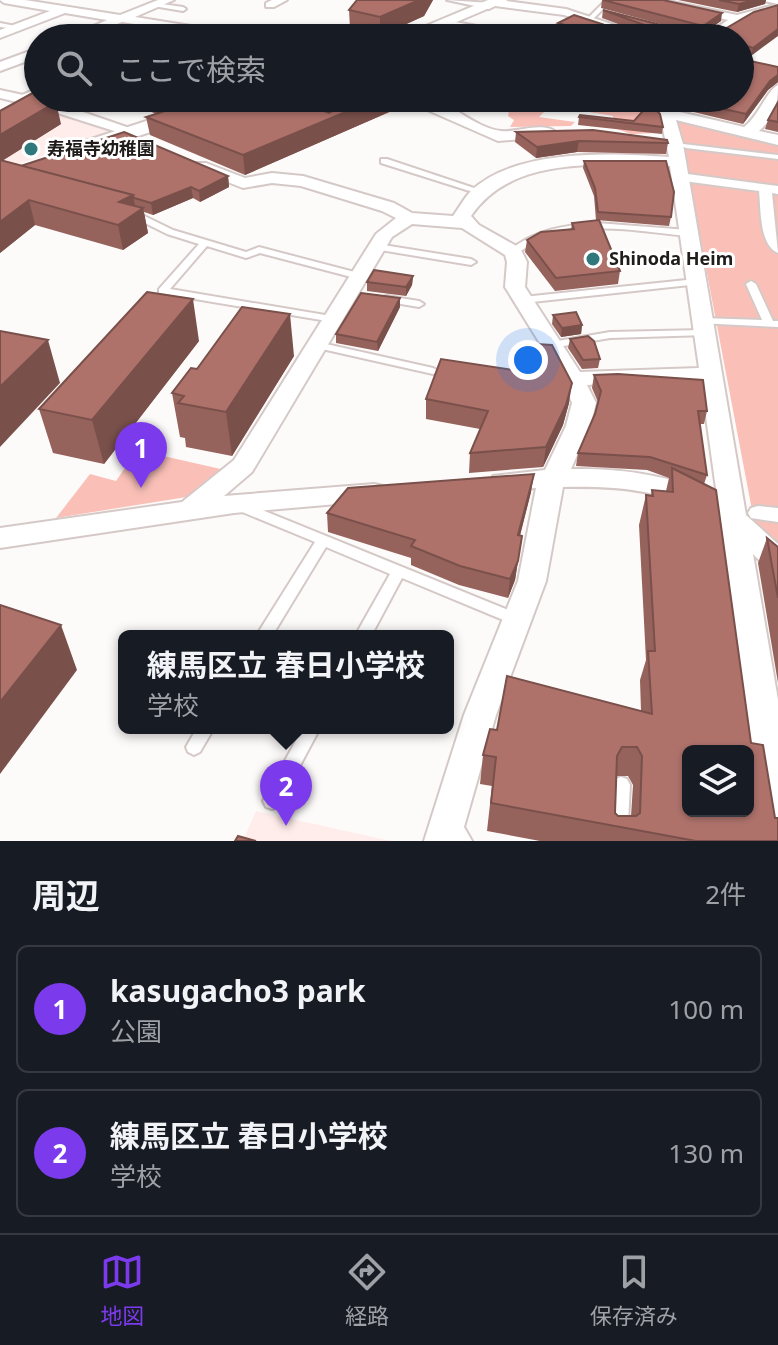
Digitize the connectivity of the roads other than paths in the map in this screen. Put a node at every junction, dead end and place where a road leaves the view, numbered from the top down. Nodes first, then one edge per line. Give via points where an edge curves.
1 (4, 0) edge
2 (88, 0) edge
3 (168, 0) edge
4 (453, 0) edge
5 (609, 0) edge
6 (646, 0) edge
7 (766, 0) edge
8 (496, 3) edge
9 (155, 5) junction
10 (778, 5) edge
11 (66, 9) junction
12 (183, 9) dead end
13 (594, 16) junction
14 (124, 18) junction
15 (739, 19) junction
16 (26, 24) edge
17 (108, 24) edge
18 (157, 24) edge
19 (445, 24) edge
20 (608, 24) edge
21 (731, 24) edge
22 (0, 25) edge
23 (24, 25) edge
24 (18, 27) junction
25 (0, 34) edge
26 (0, 53) edge
27 (24, 57) joint
28 (0, 67) edge
29 (778, 89) edge
30 (0, 94) edge
31 (24, 96) edge
32 (19, 98) junction
33 (24, 100) edge
34 (57, 112) edge
35 (193, 112) edge
36 (448, 112) edge
37 (661, 112) edge
38 (677, 112) edge
39 (566, 132) edge
40 (129, 133) junction
41 (747, 133) junction
42 (778, 140) edge
43 (153, 147) edge
44 (71, 152) edge
45 (676, 154) junction
46 (778, 157) edge
47 (180, 159) edge
48 (384, 161) dead end
49 (772, 189) edge
50 (479, 191) junction
51 (114, 207) edge
52 (408, 218) junction
53 (467, 223) junction
54 (688, 233) junction
55 (205, 242) junction
56 (377, 247) junction
57 (778, 249) edge
58 (513, 252) junction
59 (471, 262) dead end
60 (696, 282) junction
61 (751, 284) dead end
62 (356, 289) junction
63 (376, 298) edge
64 (523, 300) junction
65 (419, 304) dead end
66 (333, 319) junction
67 (774, 324) edge
68 (702, 327) junction
69 (317, 345) junction
70 (552, 345) junction
71 (433, 371) edge
72 (710, 375) junction
73 (573, 379) junction
74 (557, 478) junction
75 (479, 484) edge
76 (402, 490) edge
77 (234, 504) junction
78 (189, 510) junction
79 (756, 515) edge
80 (0, 538) edge
81 (323, 540) junction
82 (778, 561) edge
83 (399, 571) junction
84 (518, 620) junction
85 (268, 630) edge
86 (366, 630) edge
87 (202, 734) edge
88 (309, 734) edge
89 (194, 747) dead end
90 (621, 785) dead end
91 (272, 801) dead end
92 (778, 804) edge
93 (454, 841) edge
94 (618, 841) edge

1 - 11 street
2 - 11 street
3 - 9 street
4 - 8 street
5 - 13 lane
6 - 15 street
7 - 10 lane
8 - 13 street
8 - 19 street
9 - 12 lane
9 - 14 street
10 - 15 street
11 - 14 street
11 - 16 street
13 - 20 street
14 - 17 street
14 - 18 street
15 - 21 street
22 - 24 lane
23 - 24 street
24 - 25 street
26 - 27 street
27 - 28 street
29 - 41 street via 764,119
30 - 32 street
31 - 32 lane
32 - 33 street
34 - 40 street
35 - 40 street
36 - 39 street via 498,136
37 - 45 street via 668,119
38 - 41 street
40 - 43 street
40 - 44 street
41 - 42 street
45 - 46 lane
45 - 49 street
45 - 50 street via 567,160
45 - 54 street
47 - 52 street via 243,183 272,178 303,181
48 - 50 lane
49 - 57 street via 769,227
50 - 53 street via 462,217
51 - 55 lane
52 - 53 street
52 - 56 street via 385,234
53 - 58 street
54 - 58 lane via 580,227 529,237
54 - 60 street
55 - 62 lane via 246,255 259,250
55 - 66 lane via 163,291
56 - 59 lane
56 - 62 street
58 - 64 street via 515,287
60 - 64 lane
60 - 68 street
61 - 67 lane
62 - 66 street
63 - 65 lane
64 - 70 street
66 - 69 street
67 - 68 lane
68 - 70 lane
68 - 72 street
69 - 71 lane
69 - 78 street via 243,466
70 - 73 street
72 - 73 street
72 - 79 street
73 - 74 street via 584,403
74 - 75 street
74 - 79 street via 627,477
74 - 84 street via 549,489 532,581
76 - 77 street
77 - 78 street
77 - 81 lane
78 - 80 street
79 - 82 street
79 - 92 street
81 - 83 lane
81 - 85 lane
83 - 84 lane
83 - 86 lane
84 - 93 street via 480,715 442,839
87 - 89 lane
88 - 91 lane
90 - 94 lane

